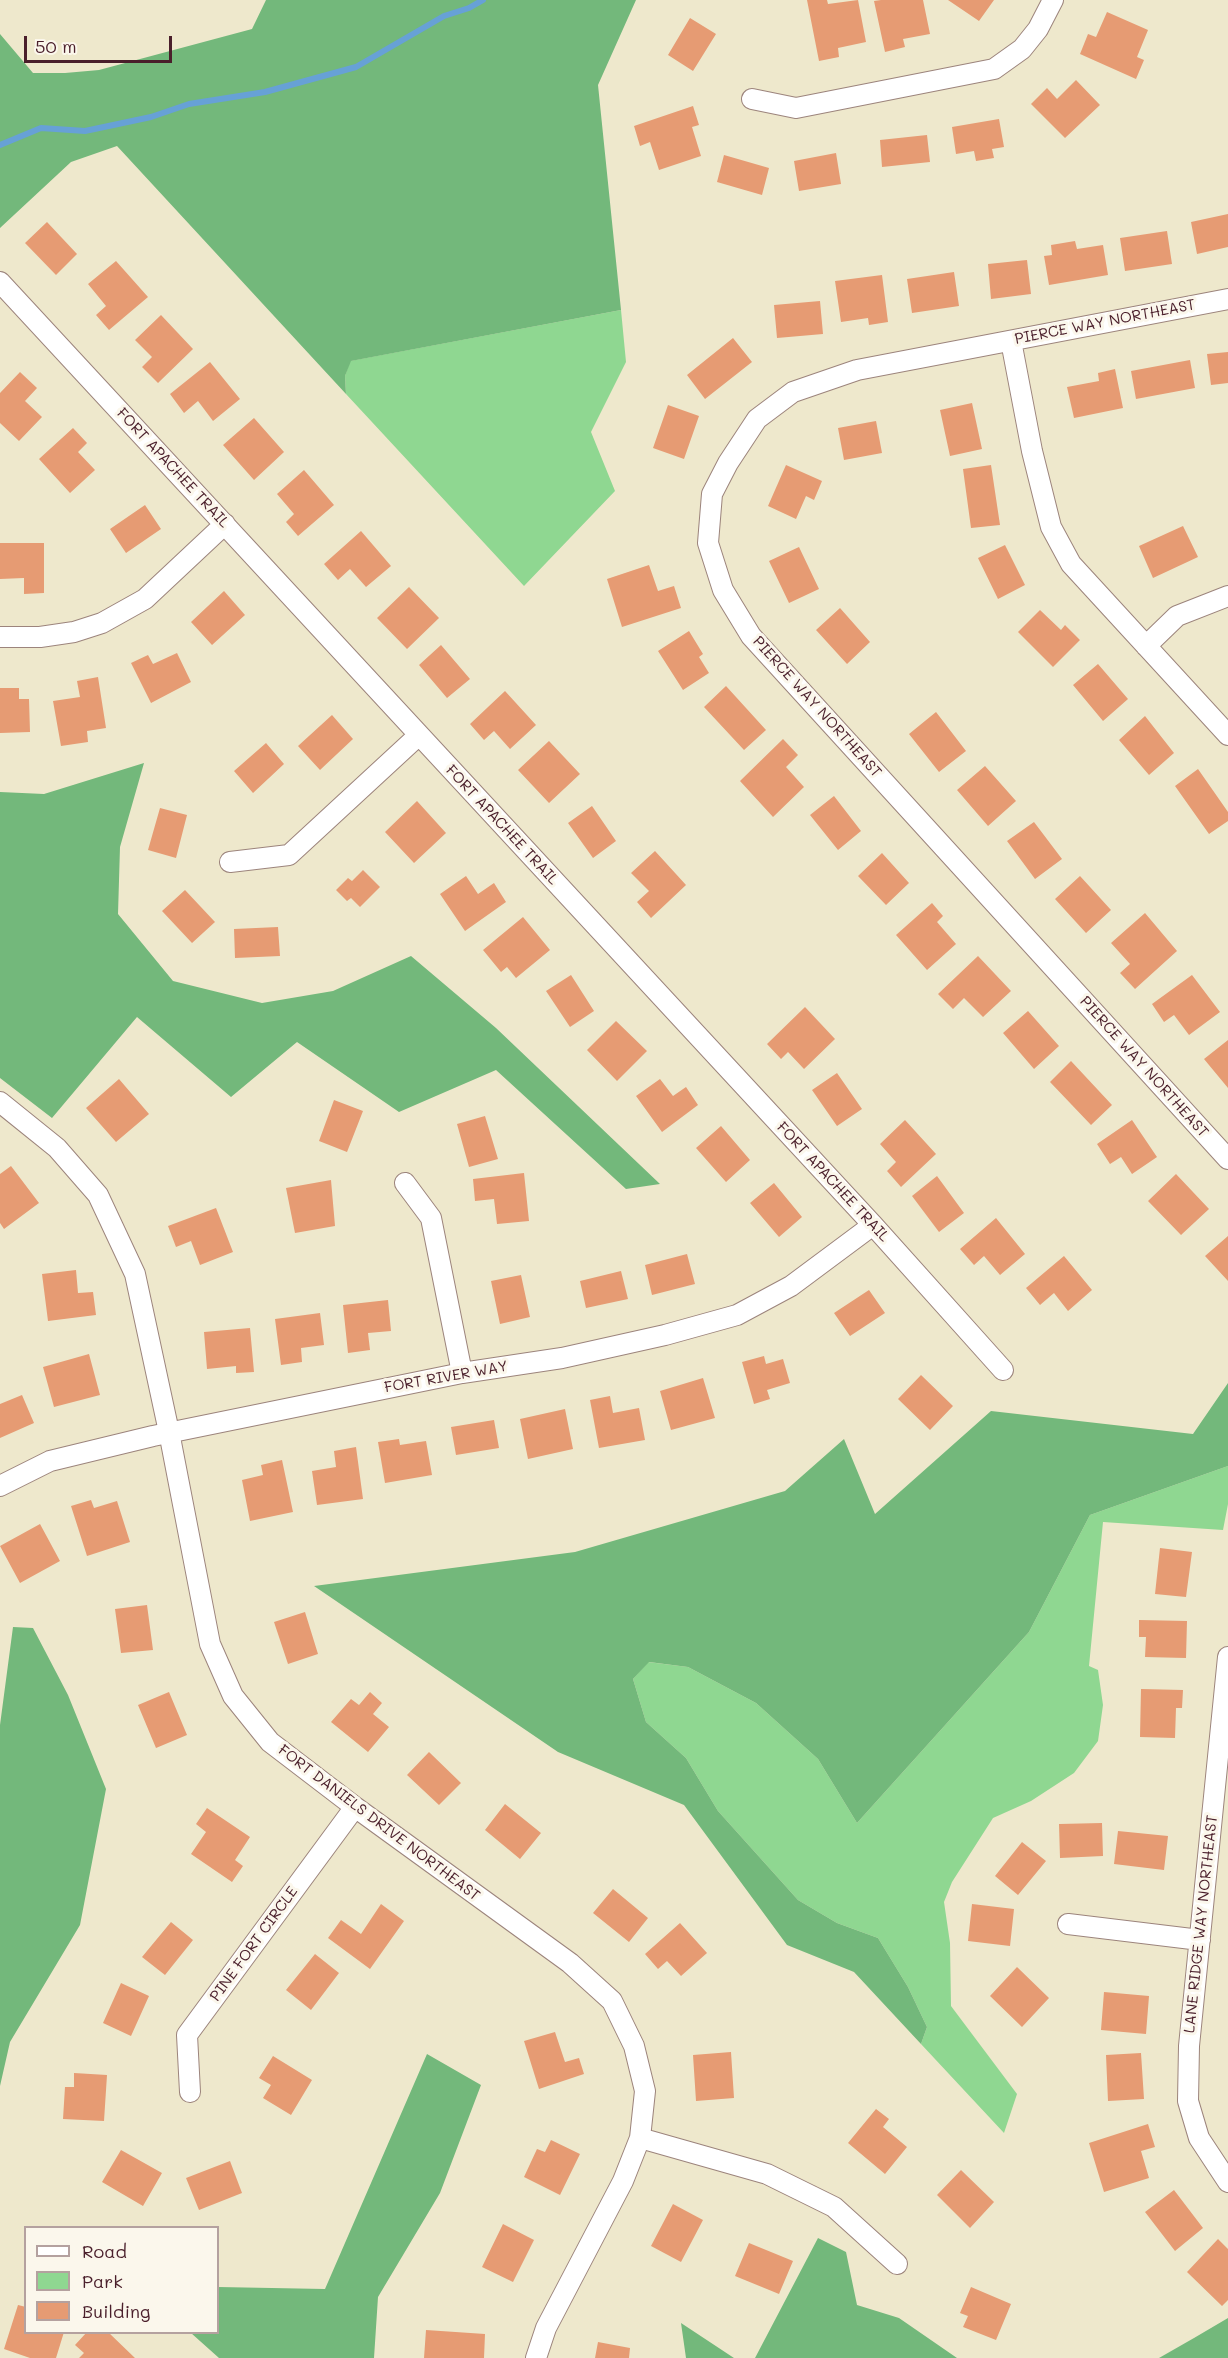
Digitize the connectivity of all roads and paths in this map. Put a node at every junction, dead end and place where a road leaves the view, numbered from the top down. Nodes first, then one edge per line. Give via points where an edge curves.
1 (1053, 0) edge
2 (752, 99) dead end
3 (0, 282) edge
4 (1228, 299) edge
5 (1011, 341) junction
6 (225, 524) junction
7 (1228, 596) edge
8 (0, 637) edge
9 (1146, 646) junction
10 (419, 735) junction
11 (1228, 735) edge
12 (230, 862) dead end
13 (0, 1102) edge
14 (1228, 1159) edge
15 (405, 1183) dead end
16 (873, 1225) junction
17 (1003, 1370) dead end
18 (462, 1373) junction
19 (170, 1432) junction
20 (0, 1486) edge
21 (1228, 1657) edge
22 (1225, 1726) edge
23 (355, 1807) junction
24 (1068, 1924) dead end
25 (1200, 1940) junction
26 (190, 2092) dead end
27 (640, 2138) junction
28 (1228, 2181) edge
29 (897, 2264) dead end
30 (536, 2358) edge

1 - 2 street via 1022,49 994,69 796,108
3 - 6 street, FORT APACHEE TRAIL
4 - 5 street, PIERCE WAY NORTHEAST
5 - 9 street via 1051,527 1071,564
5 - 14 street, PIERCE WAY NORTHEAST via 857,370 793,392 757,419 728,463 712,494 708,543 723,590 751,636
6 - 8 street via 145,599 102,623 40,637
6 - 10 street, FORT APACHEE TRAIL
7 - 9 street via 1177,616
9 - 11 street
10 - 12 street via 289,855
10 - 16 street, FORT APACHEE TRAIL
13 - 19 street, FORT DANIELS DRIVE NORTHEAST via 57,1148 98,1195 135,1274
15 - 18 street via 431,1218
16 - 17 street, FORT APACHEE TRAIL
16 - 18 street, FORT RIVER WAY via 791,1286 737,1315 562,1358
18 - 19 street, FORT RIVER WAY
19 - 20 street, FORT RIVER WAY via 50,1461
19 - 23 street, FORT DANIELS DRIVE NORTHEAST via 210,1644 233,1696 270,1742
21 - 22 street, LANE RIDGE WAY NORTHEAST
22 - 25 street, LANE RIDGE WAY NORTHEAST
23 - 26 street, PINE FORT CIRCLE via 187,2035
23 - 27 street, FORT DANIELS DRIVE NORTHEAST via 570,1963 612,2001 633,2046 645,2091
24 - 25 street
25 - 28 street, LANE RIDGE WAY NORTHEAST via 1189,2046 1188,2101 1199,2138
27 - 29 street via 767,2174 834,2207
27 - 30 street, FORT DANIELS DRIVE NORTHEAST via 623,2181 546,2328

